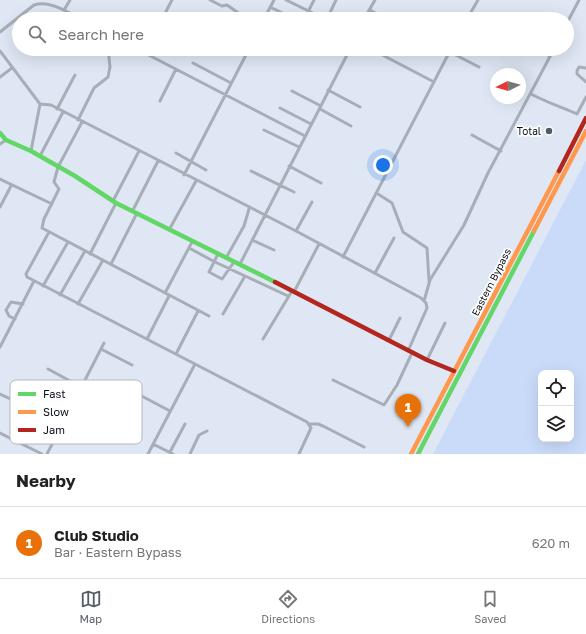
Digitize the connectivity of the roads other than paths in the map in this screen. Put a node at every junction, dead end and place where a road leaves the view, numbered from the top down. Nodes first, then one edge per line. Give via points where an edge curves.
1 (70, 0) edge
2 (172, 0) edge
3 (210, 0) edge
4 (274, 0) edge
5 (286, 0) edge
6 (314, 0) edge
7 (336, 0) edge
8 (375, 0) edge
9 (478, 0) edge
10 (579, 0) edge
11 (270, 7) junction
12 (64, 10) junction
13 (370, 10) joint
14 (25, 12) edge
15 (67, 12) edge
16 (166, 12) edge
17 (237, 12) edge
18 (268, 12) edge
19 (280, 12) edge
20 (308, 12) joint
21 (330, 12) edge
22 (374, 12) edge
23 (471, 12) edge
24 (573, 12) edge
25 (12, 22) edge
26 (0, 32) edge
27 (0, 50) edge
28 (109, 56) edge
29 (154, 56) edge
30 (245, 56) edge
31 (346, 56) edge
32 (384, 56) edge
33 (448, 56) edge
34 (461, 56) edge
35 (550, 56) edge
36 (193, 63) dead end
37 (479, 67) dead end
38 (12, 68) junction
39 (586, 68) edge
40 (176, 69) junction
41 (75, 75) dead end
42 (0, 77) edge
43 (434, 82) junction
44 (586, 82) edge
45 (231, 83) junction
46 (328, 90) junction
47 (292, 91) dead end
48 (226, 94) junction
49 (531, 94) junction
50 (586, 97) edge
51 (160, 101) dead end
52 (40, 104) junction
53 (360, 107) dead end
54 (280, 108) dead end
55 (320, 108) junction
56 (57, 109) junction
57 (63, 112) junction
58 (586, 118) edge
59 (78, 120) junction
60 (82, 122) junction
61 (311, 124) junction
62 (351, 126) dead end
63 (264, 130) dead end
64 (586, 131) edge
65 (0, 132) edge
66 (472, 135) dead end
67 (305, 136) junction
68 (6, 140) junction
69 (0, 144) edge
70 (299, 147) junction
71 (31, 151) junction
72 (139, 151) junction
73 (501, 151) junction
74 (176, 153) dead end
75 (40, 156) junction
76 (158, 161) junction
77 (191, 161) junction
78 (289, 166) junction
79 (58, 167) junction
80 (206, 170) dead end
81 (251, 171) dead end
82 (184, 175) junction
83 (0, 180) edge
84 (196, 181) junction
85 (321, 183) dead end
86 (279, 185) junction
87 (11, 186) junction
88 (294, 192) dead end
89 (378, 194) junction
90 (114, 202) junction
91 (312, 202) dead end
92 (52, 204) junction
93 (0, 207) edge
94 (250, 209) junction
95 (135, 211) junction
96 (263, 216) junction
97 (529, 227) junction
98 (170, 230) junction
99 (534, 230) junction
100 (296, 231) junction
101 (49, 232) junction
102 (394, 238) dead end
103 (252, 240) junction
104 (68, 242) junction
105 (192, 242) junction
106 (319, 244) junction
107 (189, 248) junction
108 (274, 250) dead end
109 (85, 251) junction
110 (90, 254) junction
111 (218, 254) junction
112 (343, 257) junction
113 (226, 258) junction
114 (103, 260) junction
115 (214, 261) junction
116 (234, 262) junction
117 (111, 264) junction
118 (240, 264) junction
119 (230, 269) junction
120 (375, 273) junction
121 (245, 276) junction
122 (34, 281) junction
123 (429, 283) junction
124 (43, 286) junction
125 (293, 292) junction
126 (165, 293) junction
127 (60, 295) junction
128 (170, 296) junction
129 (288, 296) junction
130 (424, 301) junction
131 (23, 304) junction
132 (78, 304) junction
133 (198, 311) junction
134 (223, 314) dead end
135 (209, 316) dead end
136 (15, 318) junction
137 (400, 318) dead end
138 (445, 323) dead end
139 (264, 339) dead end
140 (147, 340) junction
141 (389, 340) junction
142 (104, 343) dead end
143 (0, 347) edge
144 (101, 349) junction
145 (410, 352) junction
146 (176, 354) junction
147 (427, 360) junction
148 (195, 364) junction
149 (132, 365) dead end
150 (48, 369) dead end
151 (454, 371) junction
152 (68, 380) edge
153 (85, 380) edge
154 (333, 380) dead end
155 (0, 394) edge
156 (142, 396) edge
157 (10, 399) edge
158 (170, 411) junction
159 (185, 424) dead end
160 (310, 424) junction
161 (207, 431) dead end
162 (0, 433) edge
163 (10, 438) edge
164 (22, 444) edge
165 (52, 444) edge
166 (153, 444) junction
167 (364, 447) dead end
168 (172, 453) edge
169 (42, 454) edge
170 (47, 454) edge
171 (148, 454) edge
172 (190, 454) edge
173 (299, 454) edge
174 (411, 454) edge
175 (418, 454) edge

1 - 12 street
2 - 16 street
3 - 17 street
4 - 11 street
5 - 20 street
6 - 20 street
7 - 21 street
8 - 13 street
9 - 23 street
10 - 24 street
11 - 18 street
11 - 19 street
12 - 14 street via 45,3 34,5
12 - 15 street
13 - 22 street
25 - 26 street
27 - 38 street
28 - 59 street via 108,77 94,88
29 - 40 street
30 - 45 street
31 - 46 street
32 - 43 street
33 - 43 street
34 - 37 street
35 - 49 street
36 - 45 street
38 - 42 street
38 - 52 street
39 - 44 street via 579,67 577,74
40 - 48 street
40 - 51 street
41 - 56 street
43 - 89 street
45 - 48 street
46 - 53 street
46 - 55 street
47 - 55 street
48 - 67 street
48 - 77 street
49 - 50 street via 545,103 576,114
49 - 73 street
52 - 56 street via 48,104
52 - 71 street
54 - 61 street
55 - 61 street
55 - 62 street
56 - 57 street
57 - 59 street
57 - 75 street
58 - 97 main road, Eastern Bypass
59 - 60 street
60 - 72 street
60 - 79 street
61 - 67 street
63 - 70 street
64 - 99 main road, Eastern Bypass
65 - 68 main road
66 - 73 street
67 - 70 street
68 - 69 street
68 - 71 main road
70 - 78 street
71 - 75 main road
72 - 76 street
72 - 90 street
73 - 123 street via 464,225
74 - 77 street
75 - 79 main road
76 - 82 street
76 - 95 street
77 - 80 street
77 - 82 street
78 - 85 street
78 - 86 street
79 - 90 main road
79 - 92 street via 54,182 59,189
81 - 86 street
82 - 84 street
83 - 87 street
84 - 94 street
84 - 98 street
86 - 88 street
86 - 96 street
87 - 92 street
87 - 93 street
89 - 112 street
89 - 123 street via 392,203 403,232 427,248
90 - 95 main road
90 - 110 street
91 - 100 street
92 - 101 street via 42,225 42,228
94 - 96 street
94 - 113 street via 244,226
95 - 98 main road
95 - 117 street
96 - 100 street
96 - 103 street
97 - 99 main road
97 - 151 main road, Eastern Bypass
98 - 105 main road
99 - 175 main road, Eastern Bypass
100 - 106 street
101 - 104 street
101 - 122 street via 26,274
102 - 120 street
103 - 108 street
103 - 118 street
104 - 109 street
104 - 124 street
105 - 107 street
105 - 111 main road
106 - 112 street
106 - 125 street
107 - 115 street
107 - 126 street
109 - 110 street
109 - 127 street
110 - 114 street
111 - 113 main road
111 - 115 street
112 - 120 street
113 - 116 main road
114 - 117 street
114 - 132 street
115 - 119 street
115 - 119 street via 209,272 222,280
116 - 118 main road
116 - 119 street
117 - 126 street
118 - 125 main road
119 - 121 street
120 - 130 street
121 - 129 street
121 - 134 street
122 - 124 street
122 - 131 street
123 - 130 street
124 - 127 street
125 - 129 street
125 - 141 main road
126 - 128 street
127 - 132 street
128 - 133 street
128 - 140 street
129 - 139 street
130 - 145 street via 427,308
131 - 136 street
131 - 136 street via 11,302 6,310 9,316
132 - 140 street
133 - 135 street
133 - 146 street
136 - 143 street
137 - 141 street
138 - 147 street
140 - 146 street
141 - 145 main road
142 - 144 street
144 - 149 street
144 - 153 street
145 - 147 main road
145 - 154 street via 397,385 384,405
146 - 148 street
147 - 151 main road
148 - 158 street
148 - 160 street
150 - 152 street
151 - 174 main road, Eastern Bypass
155 - 157 street
156 - 158 street
158 - 166 street
159 - 168 street
160 - 167 street via 323,426
160 - 173 street via 310,431
161 - 172 street via 199,435
162 - 163 street
164 - 169 street
165 - 170 street
166 - 168 street
166 - 171 street

